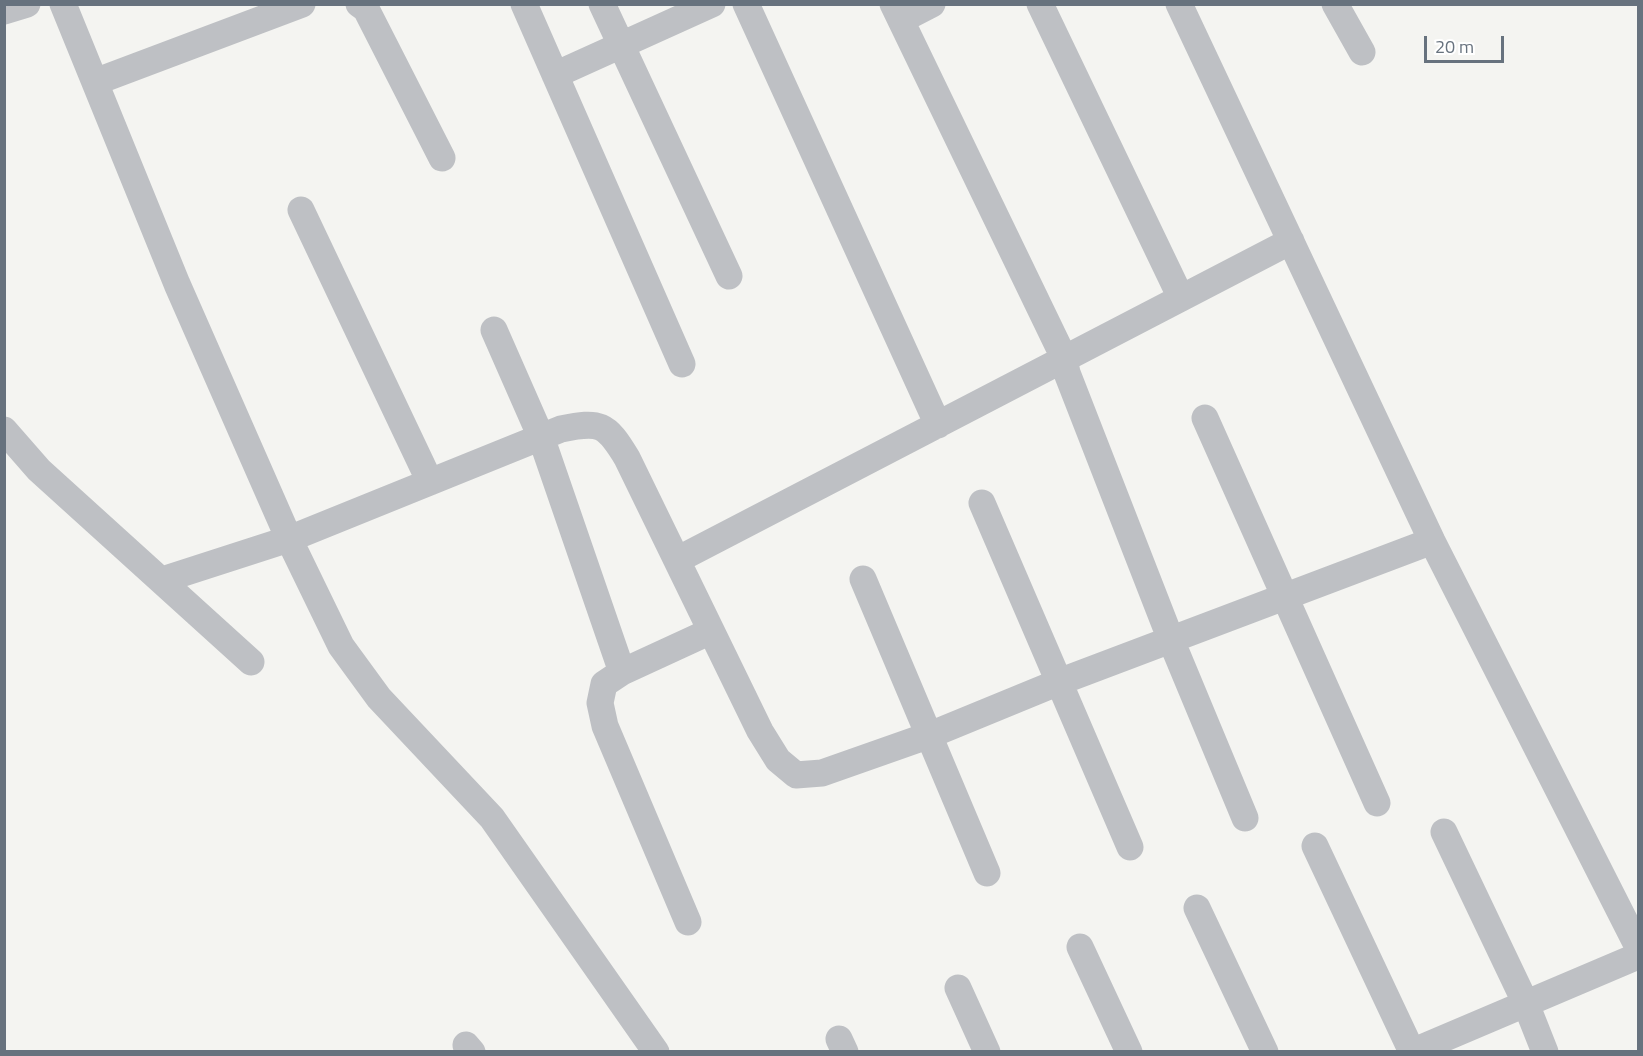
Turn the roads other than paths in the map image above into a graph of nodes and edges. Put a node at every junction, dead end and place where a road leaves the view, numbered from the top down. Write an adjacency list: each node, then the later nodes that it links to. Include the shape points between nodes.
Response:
1 (27, 4): 13 (street)
2 (63, 4): 18 (street)
3 (302, 4): 18 (street)
4 (359, 4): 19 (street, via 366,9)
5 (524, 4): 17 (street)
6 (602, 4): 15 (street)
7 (712, 4): 15 (street)
8 (746, 4): 28 (street)
9 (932, 4): 14 (street)
10 (1040, 4): 23 (street)
11 (1179, 4): 21 (street)
12 (1335, 4): 16 (street)
13 (4, 12)
14 (897, 12): 25 (street)
15 (622, 46): 17 (street); 22 (street)
16 (1362, 52)
17 (555, 75): 26 (street)
18 (95, 82): 33 (street, via 177,285)
19 (442, 158)
20 (301, 210): 31 (street)
21 (1291, 241): 23 (street); 34 (street)
22 (729, 276)
23 (1181, 298): 25 (street)
24 (494, 330): 30 (street)
25 (1064, 358): 28 (street); 40 (street)
26 (682, 364)
27 (1205, 418): 38 (street)
28 (938, 425): 35 (street)
29 (4, 430): 37 (street, via 39,470)
30 (540, 437): 31 (street); 35 (street, via 591,423 612,434); 42 (street)
31 (430, 482): 33 (street)
32 (982, 503): 43 (street)
33 (289, 539): 37 (street); 59 (street, via 341,646 373,689 492,818)
34 (1432, 541): 38 (street); 51 (street)
35 (677, 560): 39 (street)
36 (863, 579): 44 (street)
37 (162, 580): 41 (street)
38 (1285, 597): 40 (street); 45 (street)
39 (711, 631): 42 (street); 44 (street, via 777,760 796,775 822,773)
40 (1171, 640): 43 (street); 46 (street)
41 (251, 662)
42 (622, 672): 53 (street, via 604,684 600,703 605,726)
43 (1059, 682): 44 (street); 49 (street)
44 (930, 735): 50 (street)
45 (1377, 803)
46 (1245, 818)
47 (1444, 832): 58 (street)
48 (1315, 846): 63 (street)
49 (1130, 848)
50 (987, 873)
51 (1627, 900): 55 (street)
52 (1197, 908): 62 (street)
53 (688, 922)
54 (1080, 947): 61 (street)
55 (1638, 947)
56 (1638, 956): 58 (street)
57 (958, 987): 60 (street)
58 (1526, 1004): 63 (street); 64 (street)
59 (656, 1052)
60 (987, 1052)
61 (1130, 1052)
62 (1265, 1052)
63 (1412, 1052)
64 (1545, 1052)

